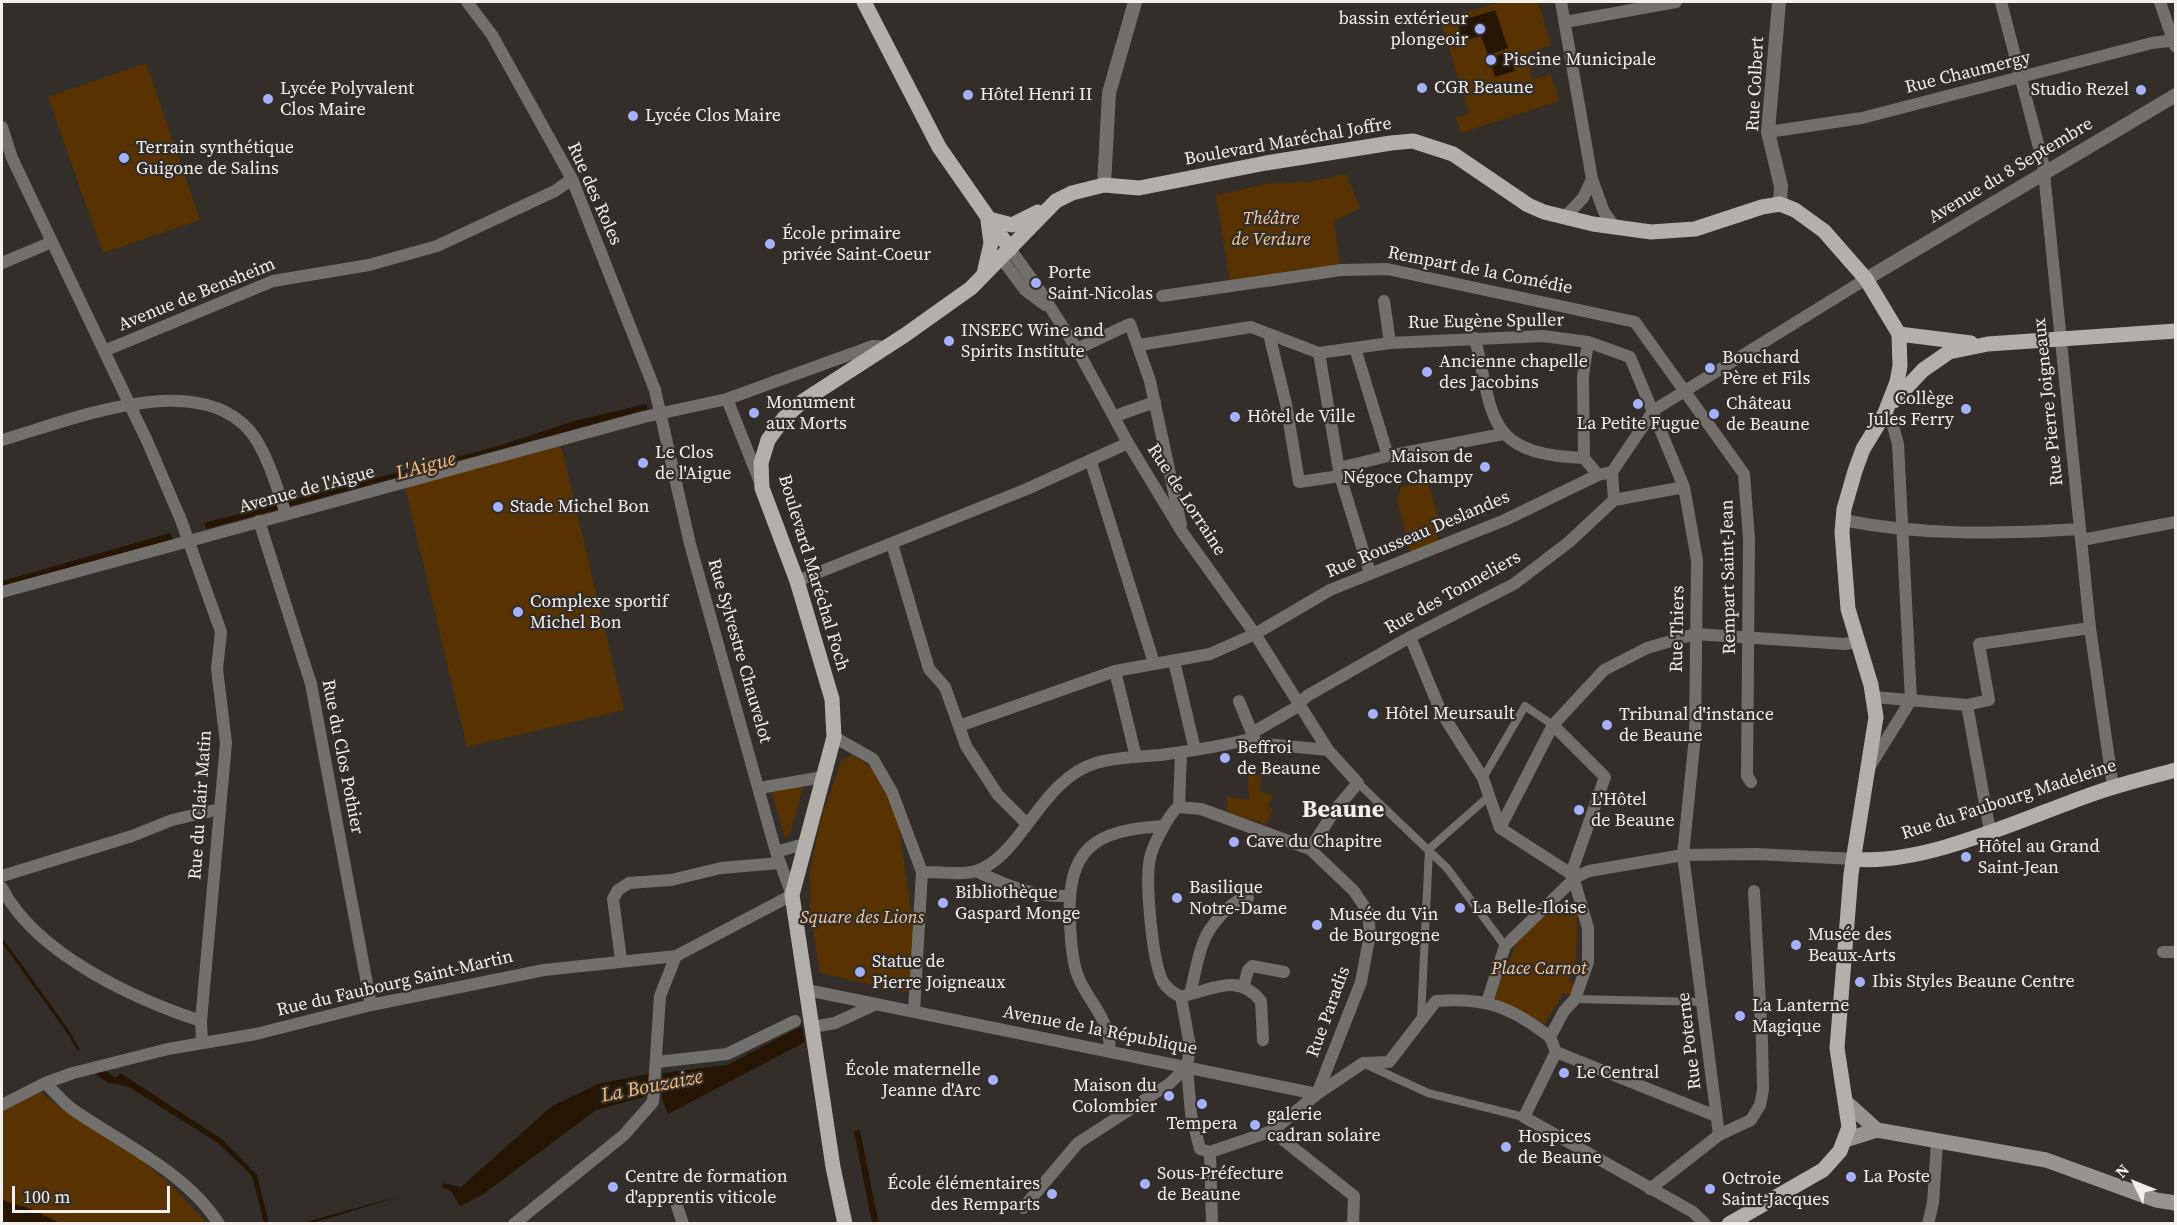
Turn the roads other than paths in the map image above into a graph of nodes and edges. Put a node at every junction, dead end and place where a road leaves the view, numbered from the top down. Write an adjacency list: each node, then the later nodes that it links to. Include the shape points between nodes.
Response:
1 (467, 2): 17 (street, Rue des Roles, via 492,35)
2 (864, 2): 22 (main road, via 939,147)
3 (1135, 2): 18 (street, via 1110,93)
4 (1561, 2): 9 (street)
5 (1676, 2): 9 (street)
6 (1779, 2): 14 (street, Rue Colbert)
7 (2001, 2): 11 (street, Rue Pierre Joigneaux)
8 (2160, 2): 10 (street)
9 (1565, 22): 16 (street)
10 (2175, 43): 11 (street, Rue Chaumergy, via 2152,44)
11 (2021, 79): 14 (street, Rue Chaumergy, via 1862,118); 15 (street, Rue Pierre Joigneaux)
12 (2175, 95): 15 (street, Avenue du 8 Septembre)
13 (2, 127): 24 (street, Rue du Clair Matin, via 12,158)
14 (1768, 132): 20 (street, Rue Colbert, via 1781,186)
15 (2043, 173): 29 (street, Avenue du 8 Septembre); 36 (street, Rue Pierre Joigneaux)
16 (1592, 178): 21 (street, via 1583,198); 23 (street, via 1604,212)
17 (572, 179): 45 (street, Avenue de Bensheim, via 437,246 391,260 273,281); 53 (street, Rue des Roles)
18 (1104, 185): 19 (main road, Boulevard Maréchal Joffre); 21 (main road, Boulevard Maréchal Joffre, via 1139,188 1266,163 1413,141 1453,154 1528,205)
19 (1056, 201): 22 (main road, via 1012,225); 26 (main road, Boulevard Maréchal Joffre)
20 (1780, 204): 23 (main road, Boulevard Maréchal Joffre, via 1695,229 1651,232); 29 (main road, via 1824,231)
21 (1564, 218): 23 (main road, Boulevard Maréchal Joffre)
22 (988, 219): 25 (main road); 26 (main road)
23 (1616, 228)
24 (52, 242): 27 (street); 45 (street, Rue du Clair Matin)
25 (992, 243): 26 (main road); 28 (main road)
26 (1006, 254): 28 (main road, Boulevard Maréchal Foch); 32 (street, Rue de Lorraine, via 1035,283); 32 (street, Rue de Lorraine, via 1025,290)
27 (2, 263)
28 (982, 279): 42 (main road, Boulevard Maréchal Foch)
29 (1866, 279): 35 (main road); 47 (street)
30 (1162, 296): 47 (street, Rempart de la Comédie, via 1341,270 1387,268 1635,321)
31 (1384, 301): 39 (street)
32 (1052, 310): 44 (street, Rue de Lorraine)
33 (2175, 331): 36 (main road)
34 (1269, 334): 41 (street, via 1251,327); 46 (street); 63 (street, via 1299,483)
35 (1899, 334): 40 (main road); 52 (main road, via 1900,366)
36 (2061, 338): 40 (main road); 76 (street, Rue Pierre Joigneaux)
37 (1475, 339): 38 (street, Rue Eugène Spuller, via 1543,336); 39 (street, Rue Eugène Spuller); 55 (street, via 1495,423)
38 (1588, 342): 51 (street, Rue Eugène Spuller, via 1630,357); 61 (street, via 1583,376)
39 (1390, 343): 43 (street, Rue Eugène Spuller)
40 (1988, 344): 52 (main road, via 1937,358)
41 (1138, 345): 44 (street, via 1130,324); 49 (street)
42 (887, 347): 48 (street, Avenue de l'Aigue, via 873,346); 59 (main road, Boulevard Maréchal Foch, via 792,409)
43 (1355, 348): 46 (street, Rue Eugène Spuller); 60 (street)
44 (1077, 349): 54 (street, Rue de Lorraine)
45 (104, 351): 50 (street, Rue du Clair Matin)
46 (1319, 353): 63 (street)
47 (1683, 391): 51 (street); 85 (street, Rempart Saint-Jean, via 1744,474 1749,539)
48 (727, 399): 53 (street, Avenue de l'Aigue); 58 (street)
49 (1155, 402): 54 (street); 74 (street)
50 (129, 404): 56 (street); 69 (street, via 188,399 206,403 237,419 260,448); 75 (street, Rue du Clair Matin)
51 (1654, 410): 64 (street); 66 (street, Rue Thiers)
52 (1885, 412): 70 (main road, via 1863,449); 73 (street, via 1898,444)
53 (661, 414): 69 (street, Avenue de l'Aigue); 110 (street, Rue Sylvestre Chauvelot, via 690,544)
54 (1115, 416): 57 (street, Rue de Lorraine)
55 (1503, 435): 60 (street); 61 (street, via 1533,451)
56 (2, 440)
57 (1128, 443): 62 (street); 74 (street, Rue de Lorraine)
58 (746, 446): 59 (street); 67 (street)
59 (765, 448): 67 (main road, Boulevard Maréchal Foch)
60 (1388, 456): 63 (street)
61 (1584, 458): 65 (street)
62 (1091, 462): 77 (street); 88 (street)
63 (1339, 472): 78 (street)
64 (1612, 472): 65 (street, Rue Rousseau Deslandes); 68 (street)
65 (1598, 475): 78 (street, Rue Rousseau Deslandes, via 1505,520)
66 (1684, 487): 68 (street); 83 (street, Rue Thiers, via 1697,560)
67 (762, 488): 79 (main road, Boulevard Maréchal Foch)
68 (1614, 500): 84 (street, Rue des Tonneliers, via 1569,542 1514,584)
69 (284, 508): 71 (street, Avenue de l'Aigue)
70 (1843, 520): 73 (street); 86 (main road, via 1843,571)
71 (259, 521): 75 (street, Avenue de l'Aigue); 144 (street, Rue du Clos Pothier, via 311,684)
72 (2175, 522): 76 (street)
73 (1902, 530): 76 (street); 91 (street)
74 (1182, 532): 82 (street, Rue de Lorraine)
75 (185, 534): 80 (street, Avenue de l'Aigue); 113 (street, Rue du Clair Matin, via 221,632 217,669 226,731)
76 (2081, 535): 81 (street, Rue Pierre Joigneaux)
77 (892, 544): 79 (street); 96 (street, via 929,669 945,687)
78 (1370, 573): 82 (street, Rue Rousseau Deslandes, via 1330,590)
79 (797, 580): 98 (main road, Boulevard Maréchal Foch, via 831,699)
80 (2, 592)
81 (2090, 628): 94 (street, via 1979,644 1989,700); 109 (street, Rue Pierre Joigneaux)
82 (1255, 634): 87 (street, Rue Rousseau Deslandes, via 1210,654); 93 (street, Rue de Lorraine)
83 (1695, 634): 85 (street); 95 (street, via 1647,648 1604,670); 121 (street, Rue Thiers, via 1695,736)
84 (1410, 637): 93 (street, Rue des Tonneliers, via 1307,696); 106 (street, via 1441,712)
85 (1749, 638): 86 (street); 107 (street, Rempart Saint-Jean, via 1747,776)
86 (1856, 642): 90 (main road)
87 (1174, 660): 88 (street, Rue Rousseau Deslandes); 99 (street)
88 (1154, 663): 89 (street, Rue Rousseau Deslandes)
89 (1115, 671): 96 (street, Rue Rousseau Deslandes); 102 (street)
90 (1874, 697): 91 (street); 103 (main road, via 1876,731)
91 (1911, 700): 94 (street); 103 (street)
92 (1239, 701): 97 (street)
93 (1300, 704): 97 (street, Rue des Tonneliers); 100 (street, Rue de Lorraine)
94 (1966, 705): 117 (street)
95 (1553, 725): 106 (street, via 1525,706); 116 (street); 127 (street, via 1605,777)
96 (959, 726): 114 (street, via 966,746 998,795)
97 (1253, 736): 99 (street); 100 (street, via 1256,743)
98 (834, 737): 105 (main road, Boulevard Maréchal Foch); 125 (street, via 873,759 892,792)
99 (1195, 750): 101 (street)
100 (1328, 750): 108 (street, Rue de Lorraine)
101 (1181, 752): 102 (street); 112 (street)
102 (1136, 757): 114 (street, via 1096,763 1068,777 1043,801)
103 (1870, 766): 123 (main road)
104 (2175, 770): 109 (main road, Rue du Faubourg Madeleine)
105 (824, 777): 110 (street); 118 (main road, Boulevard Maréchal Foch)
106 (1483, 778): 111 (street)
107 (1751, 782)
108 (1358, 783): 119 (street, via 1335,810); 120 (street)
109 (2113, 787): 117 (main road, Rue du Faubourg Madeleine)
110 (759, 788): 122 (street, Rue Sylvestre Chauvelot)
111 (1488, 797): 116 (street); 120 (street)
112 (1179, 807): 115 (street); 119 (street, Rue Paradis, via 1202,809)
113 (220, 808): 126 (street); 147 (street, Rue du Clair Matin)
114 (1027, 824): 124 (street, via 995,859)
115 (1164, 826): 131 (street, via 1128,828 1090,845 1080,858); 139 (street, via 1150,858 1150,928 1163,982 1171,992)
116 (1500, 828): 127 (street)
117 (1990, 831): 123 (main road, Rue du Faubourg Madeleine, via 1908,855)
118 (804, 844): 122 (street); 130 (main road, Boulevard Maréchal Foch)
119 (1311, 849): 159 (street, Rue Paradis, via 1354,891 1368,912 1370,934 1361,981)
120 (1428, 849): 133 (street, via 1447,868); 146 (street)
121 (1683, 855): 123 (street); 127 (street, via 1609,866); 142 (street, Rue Poterne)
122 (778, 857): 130 (street, Rue Sylvestre Chauvelot); 135 (street, via 671,880 629,883 618,890 614,899)
123 (1854, 859): 160 (main road, via 1837,1048)
124 (976, 871): 125 (street); 131 (street, via 1012,889)
125 (922, 872): 145 (street)
126 (2, 876)
127 (1574, 877): 133 (street); 140 (street, via 1588,928 1588,962)
128 (2, 888): 147 (street, via 50,943 82,968)
129 (1754, 891): 166 (street, via 1763,1090 1751,1120)
130 (792, 894): 134 (street, Rue du Faubourg Saint-Martin); 138 (main road, Boulevard Maréchal Foch)
131 (1068, 896): 153 (street, via 1071,947 1079,980 1105,1025)
132 (1248, 898): 139 (street, via 1234,902 1207,934)
133 (1505, 946): 141 (street)
134 (676, 956): 135 (street, Rue du Faubourg Saint-Martin); 155 (street, via 660,996)
135 (621, 960): 144 (street, Rue du Faubourg Saint-Martin, via 544,970)
136 (1284, 972): 137 (street, via 1252,966)
137 (1244, 985): 139 (street); 151 (street, via 1261,1001)
138 (807, 990): 143 (street, Avenue de la République); 149 (main road, Boulevard Maréchal Foch)
139 (1185, 995): 157 (street, via 1190,1046)
140 (1575, 999): 142 (street); 150 (street)
141 (1487, 1002): 146 (street, via 1436,1002); 150 (street, via 1530,1022)
142 (1704, 1002): 162 (street, Rue Poterne)
143 (876, 1004): 145 (street, Avenue de la République); 149 (street, via 835,1023)
144 (371, 1005): 152 (street, Rue du Faubourg Saint-Martin, via 256,1034)
145 (914, 1012): 153 (street, Avenue de la République)
146 (1421, 1018): 156 (street, via 1389,1062)
147 (201, 1021): 152 (street, Rue du Clair Matin)
148 (795, 1021): 155 (street, via 727,1054)
149 (813, 1027): 177 (main road, Boulevard Maréchal Foch)
150 (1550, 1037): 154 (street)
151 (1263, 1040)
152 (202, 1043): 158 (street, Rue du Faubourg Saint-Martin)
153 (1109, 1052): 157 (street, Avenue de la République)
154 (1556, 1052): 162 (street); 163 (street)
155 (657, 1062): 175 (street, via 653,1102 624,1135)
156 (1363, 1063): 159 (street); 163 (street, via 1428,1093)
157 (1187, 1067): 159 (street, Avenue de la République); 169 (street, via 1198,1145); 173 (street, via 1169,1084 1078,1143)
158 (45, 1083): 161 (street, Rue du Faubourg Saint-Martin); 174 (street, via 73,1110 172,1175)
159 (1317, 1094): 165 (street)
160 (1847, 1103): 164 (main road); 167 (main road, via 1849,1127)
161 (2, 1105)
162 (1716, 1116): 166 (street, Rue Poterne)
163 (1524, 1117): 170 (street)
164 (1877, 1130): 167 (main road); 168 (main road)
165 (1272, 1131): 169 (street); 179 (street, via 1354,1196)
166 (1719, 1135): 170 (street)
167 (1845, 1140): 181 (main road, via 1823,1170)
168 (1937, 1142): 171 (main road, via 2046,1160); 182 (street)
169 (1210, 1152): 178 (street)
170 (1650, 1189): 180 (street, via 1693,1212)
171 (2175, 1203)
172 (678, 1206): 176 (street)
173 (1023, 1208)
174 (219, 1224)
175 (514, 1224)
176 (683, 1224)
177 (845, 1224)
178 (1212, 1224)
179 (1353, 1224)
180 (1705, 1224)
181 (1729, 1224)
182 (1928, 1224)

